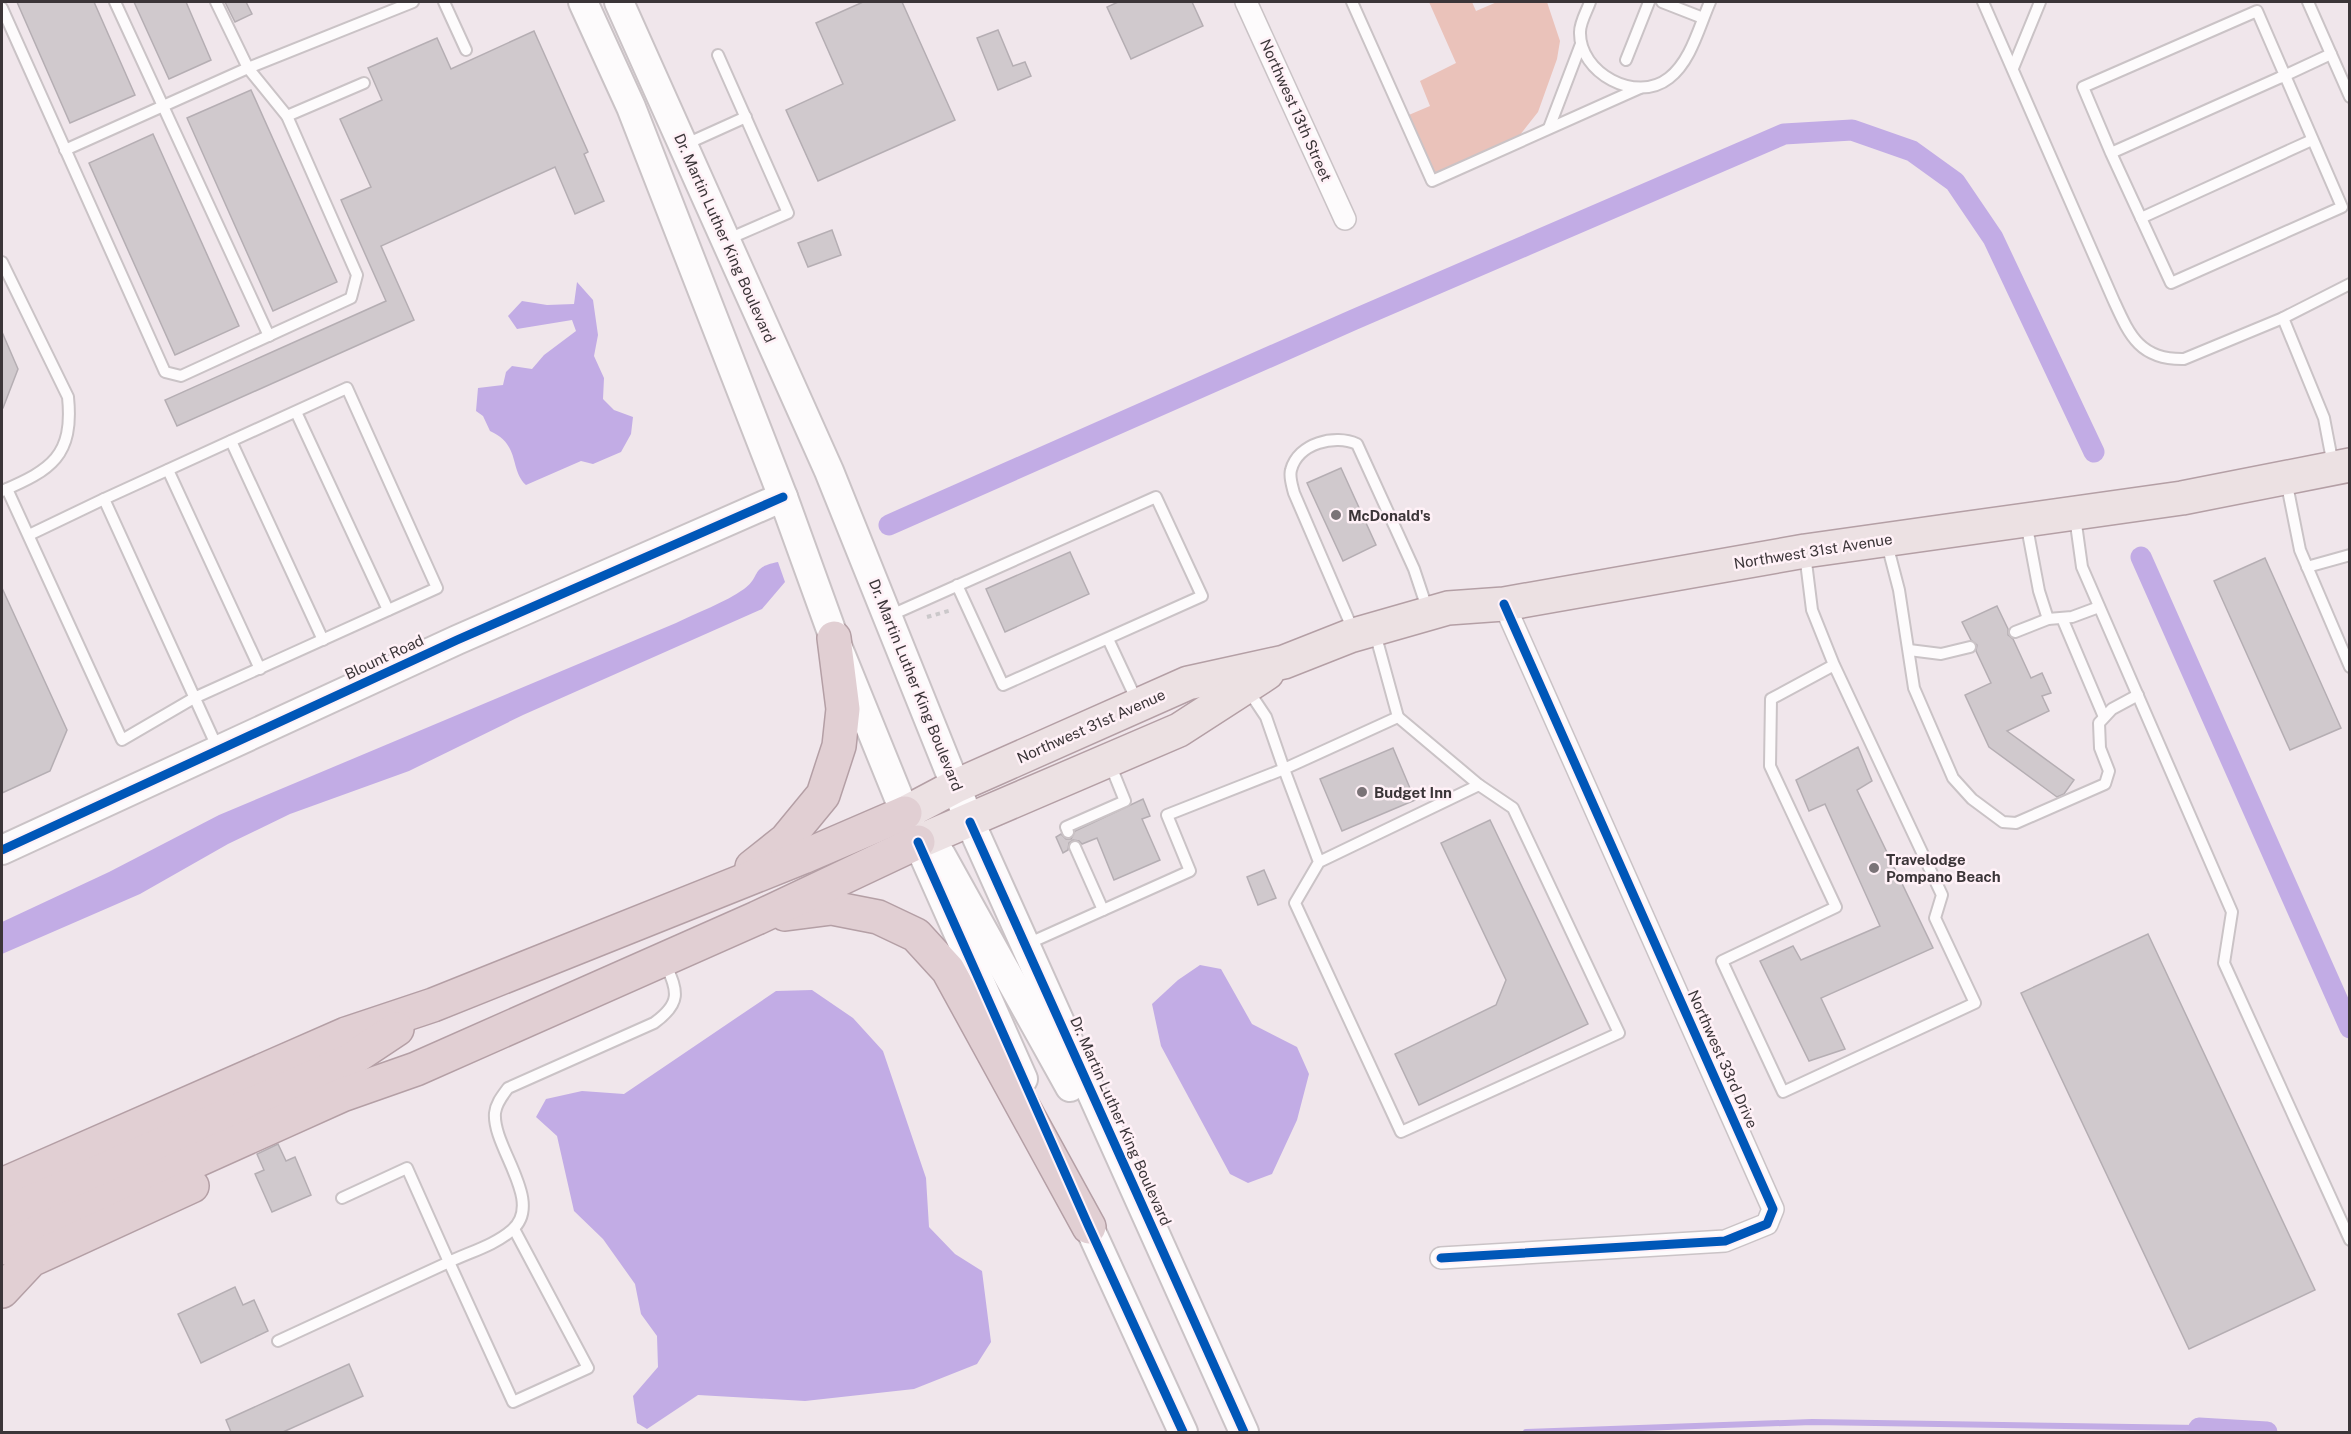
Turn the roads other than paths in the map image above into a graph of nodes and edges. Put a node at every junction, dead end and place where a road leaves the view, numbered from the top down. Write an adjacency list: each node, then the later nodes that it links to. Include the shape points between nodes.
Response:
1 (116, 2): 31 (lane)
2 (216, 2): 25 (lane)
3 (413, 2): 25 (lane)
4 (444, 2): 21 (lane)
5 (583, 2): 53 (main road, via 631,107)
6 (604, 2): 19 (main road, via 614,24)
7 (619, 2): 19 (main road, Dr. Martin Luther King Boulevard)
8 (1246, 2): 41 (street, Northwest 13th Street)
9 (1352, 2): 34 (lane, via 1432,181)
10 (1590, 2): 20 (lane, via 1580,30)
11 (1649, 2): 24 (lane)
12 (1662, 2): 18 (lane)
13 (1710, 2): 18 (lane)
14 (1983, 2): 26 (lane)
15 (2040, 2): 26 (lane)
16 (2308, 2): 22 (lane)
17 (2, 8): 37 (lane)
18 (1703, 18): 29 (lane, via 1683,64 1663,82)
19 (634, 35): 36 (main road, Dr. Martin Luther King Boulevard)
20 (1581, 44): 29 (lane, via 1588,58 1605,75 1624,87); 34 (lane)
21 (466, 50)
22 (2331, 54): 27 (lane); 30 (lane)
23 (718, 55): 33 (lane)
24 (1626, 60)
25 (248, 68): 31 (lane); 32 (lane)
26 (2013, 68): 45 (lane, via 2113,299 2133,338 2144,349 2168,359 2184,359)
27 (2284, 76): 35 (lane); 38 (lane); 38 (lane, via 2257,11 2083,87)
28 (364, 83): 32 (lane)
29 (1640, 88): 34 (lane)
30 (2349, 97)
31 (163, 106): 37 (lane); 46 (lane)
32 (287, 116): 46 (lane, via 357,275 351,298)
33 (746, 117): 36 (lane); 42 (lane, via 788,213)
34 (1549, 128)
35 (2313, 140): 39 (lane); 40 (lane)
36 (684, 145): 42 (main road, Dr. Martin Luther King Boulevard)
37 (65, 150): 46 (lane, via 165,372 181,376)
38 (2112, 153): 40 (lane)
39 (2346, 205): 40 (lane, via 2171,283)
40 (2141, 218)
41 (1345, 219)
42 (726, 240): 67 (main road, Dr. Martin Luther King Boulevard)
43 (2, 261): 52 (lane, via 68,397 70,420 61,452 50,465 37,476)
44 (2349, 284): 45 (lane)
45 (2283, 318): 49 (lane)
46 (269, 336)
47 (296, 412): 48 (lane); 65 (lane); 65 (lane, via 347,388 437,588)
48 (231, 441): 50 (lane); 74 (lane)
49 (2342, 467): 51 (main road, Northwest 31st Avenue)
50 (168, 470): 54 (lane); 80 (lane)
51 (2286, 478): 55 (main road, Northwest 31st Avenue); 61 (lane)
52 (4, 490): 57 (lane)
53 (783, 498): 72 (main road); 87 (main road, Blount Road, via 457,640)
54 (104, 499): 57 (lane); 83 (lane)
55 (2075, 513): 56 (main road, Northwest 31st Avenue); 64 (lane, via 2082,567)
56 (2025, 520): 58 (main road, Northwest 31st Avenue); 69 (lane)
57 (28, 535): 83 (lane, via 122,740)
58 (1886, 540): 59 (main road, Northwest 31st Avenue); 76 (lane)
59 (1805, 551): 63 (main road, Northwest 31st Avenue); 78 (lane, via 1812,610)
60 (2349, 555): 61 (lane)
61 (2307, 567): 79 (lane)
62 (957, 585): 67 (lane); 73 (lane, via 1003,685); 73 (lane, via 1156,497 1202,596)
63 (1504, 604): 66 (main road, Northwest 31st Avenue, via 1448,608); 114 (street, Northwest 33rd Drive, via 1773,1209 1767,1224 1725,1241)
64 (2099, 607): 68 (lane); 82 (lane)
65 (388, 610): 74 (lane)
66 (1429, 614): 70 (main road, Northwest 31st Avenue); 70 (lane, via 1414,569 1358,444 1338,439 1325,441 1298,457 1290,472 1291,481)
67 (889, 616): 91 (main road, Dr. Martin Luther King Boulevard)
68 (2062, 618): 69 (lane); 86 (lane)
69 (2048, 619): 71 (lane)
70 (1364, 632): 77 (main road, Northwest 31st Avenue); 85 (lane)
71 (2015, 632)
72 (834, 638): 92 (main road); 99 (highway, via 843,709 839,746 823,795 786,840)
73 (1108, 639): 84 (lane)
74 (323, 640): 80 (lane)
75 (1970, 647): 76 (lane, via 1941,654)
76 (1909, 650): 86 (lane, via 1914,688 1953,778 1972,799 2003,822 2016,823 2105,784 2109,771 2100,748 2099,723)
77 (1284, 662): 81 (main road, Northwest 31st Avenue); 84 (main road, Northwest 31st Avenue, via 1188,683)
78 (1834, 665): 78 (lane, via 1942,895 1935,918 1975,1003 1784,1092 1722,962 1836,907 1770,766 1771,699)
79 (2349, 667)
80 (260, 669): 83 (lane)
81 (1246, 687): 88 (main road, Northwest 31st Avenue, via 1179,730); 89 (lane, via 1266,717)
82 (2138, 695): 86 (lane); 112 (lane, via 2232,912 2224,963)
83 (194, 698): 87 (lane)
84 (1139, 705): 91 (main road, Northwest 31st Avenue)
85 (1398, 717): 89 (lane); 90 (lane)
86 (2104, 717)
87 (219, 750): 97 (main road, Blount Road)
88 (1109, 760): 93 (main road, Northwest 31st Avenue); 94 (lane, via 1125,801 1066,827)
89 (1284, 769): 98 (lane); 100 (lane, via 1167,815 1190,871)
90 (1479, 785): 98 (lane); 98 (lane, via 1513,808 1619,1033 1401,1132 1294,903)
91 (956, 786): 92 (main road, Northwest 31st Avenue); 93 (main road, Dr. Martin Luther King Boulevard)
92 (905, 813): 95 (main road); 99 (highway)
93 (970, 822): 95 (main road, Northwest 31st Avenue); 102 (main road, Dr. Martin Luther King Boulevard)
94 (1068, 832)
95 (918, 842): 101 (highway); 106 (main road, via 943,856 1085,1114); 110 (main road)
96 (1075, 848): 100 (lane)
97 (2, 850)
98 (1319, 862)
99 (723, 890): 104 (highway)
100 (1102, 910): 102 (lane)
101 (757, 918): 103 (highway); 110 (highway, via 832,908 878,917 916,935 948,970)
102 (1025, 945): 106 (main road, Dr. Martin Luther King Boulevard)
103 (663, 959): 105 (highway); 111 (lane, via 677,991 667,1014 508,1088 500,1099 495,1124 523,1196 522,1214)
104 (433, 1005): 107 (highway, via 346,1034); 109 (highway, via 349,1061)
105 (416, 1069): 113 (highway, via 342,1095); 116 (highway, via 351,1113 31,1260)
106 (1115, 1146): 119 (main road, Dr. Martin Luther King Boulevard)
107 (2, 1185)
108 (342, 1198): 115 (lane, via 407,1168)
109 (2, 1215)
110 (1089, 1227): 118 (main road)
111 (514, 1229): 115 (lane); 115 (lane, via 588,1368 513,1402)
112 (2349, 1240)
113 (2, 1248)
114 (1441, 1258)
115 (449, 1262): 117 (lane)
116 (2, 1291)
117 (278, 1341)
118 (1183, 1432)
119 (1244, 1432)

